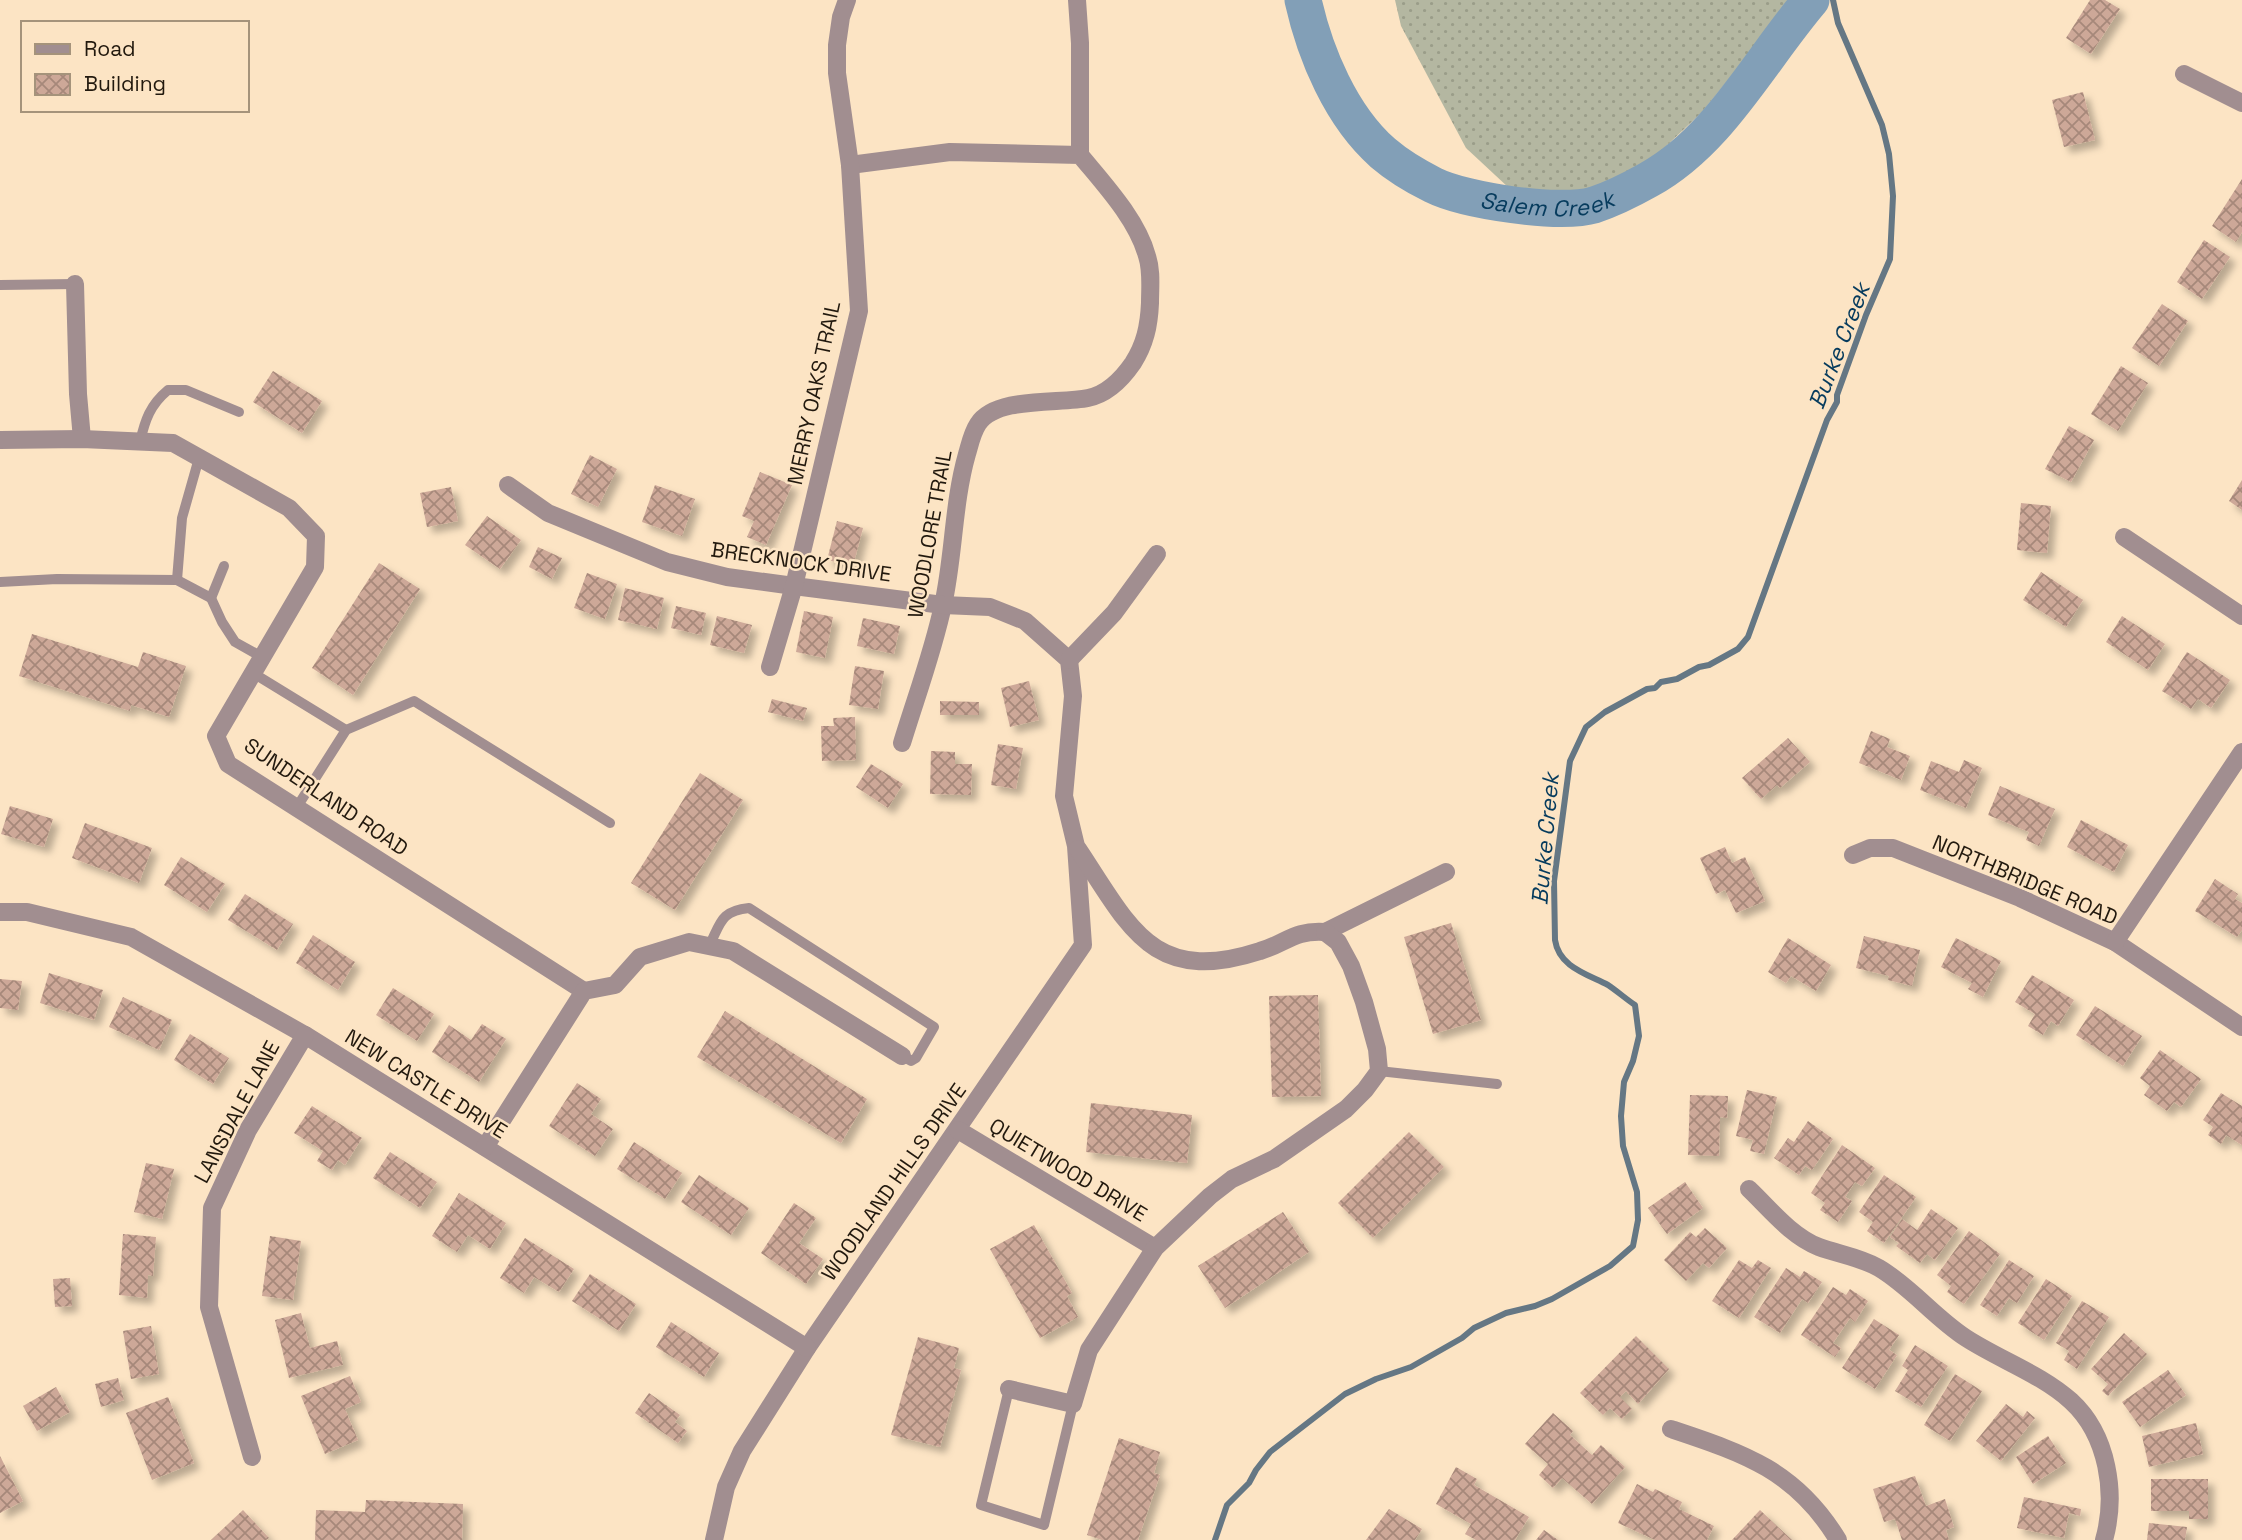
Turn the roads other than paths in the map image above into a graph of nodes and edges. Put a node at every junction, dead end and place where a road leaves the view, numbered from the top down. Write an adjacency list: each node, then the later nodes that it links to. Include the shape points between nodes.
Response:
1 (847, 0): 6 (street, MERRY OAKS TRAIL, via 837,46 837,73)
2 (1077, 0): 5 (street)
3 (2184, 74): 4 (street)
4 (2242, 103)
5 (1080, 155): 6 (street, via 950,152); 22 (street, WOODLORE TRAIL, via 1115,198 1144,247 1150,274 1148,330 1142,348 1107,392 1080,399 1032,401 994,412 979,422 962,472)
6 (850, 165): 20 (street, MERRY OAKS TRAIL, via 859,311)
7 (75, 284): 8 (lane); 10 (street)
8 (0, 285)
9 (239, 412): 12 (lane, via 186,390 168,390 146,416)
10 (82, 439): 11 (street, SUNDERLAND ROAD); 12 (street, SUNDERLAND ROAD)
11 (0, 440)
12 (140, 442): 13 (street, SUNDERLAND ROAD, via 173,443)
13 (199, 458): 18 (lane, via 182,518); 25 (street, SUNDERLAND ROAD, via 289,508 316,536 315,567)
14 (508, 485): 20 (street, BRECKNOCK DRIVE, via 548,513 667,562 727,577)
15 (2124, 537): 23 (street)
16 (1157, 554): 24 (street, via 1114,613)
17 (224, 566): 21 (lane)
18 (177, 580): 19 (lane); 21 (lane)
19 (0, 582)
20 (794, 586): 22 (street, BRECKNOCK DRIVE); 26 (street, MERRY OAKS TRAIL)
21 (211, 598): 25 (lane, via 235,642)
22 (943, 605): 24 (street, BRECKNOCK DRIVE, via 990,607 1025,621); 28 (street, WOODLORE TRAIL)
23 (2242, 616)
24 (1069, 660): 32 (street, via 1073,696 1064,796)
25 (258, 665): 27 (lane); 30 (street, SUNDERLAND ROAD, via 216,736 228,764)
26 (770, 667)
27 (346, 730): 30 (lane); 31 (lane, via 414,701)
28 (902, 743)
29 (2242, 752): 37 (street)
30 (297, 807): 39 (street, SUNDERLAND ROAD)
31 (610, 823)
32 (1076, 846): 36 (street, via 1123,916 1147,944 1163,954 1218,962 1264,950 1306,930); 45 (street, WOODLAND HILLS DRIVE, via 1083,945)
33 (1853, 855): 37 (street, NORTHBRIDGE ROAD, via 1870,848 1893,848)
34 (1446, 872): 36 (street)
35 (0, 912): 41 (street, NEW CASTLE DRIVE, via 27,912 131,937)
36 (1325, 932): 43 (street, via 1338,942 1351,966 1377,1049)
37 (2115, 942): 40 (street, NORTHBRIDGE ROAD)
38 (709, 946): 39 (street, via 690,942 640,957 615,985); 42 (street, via 733,951); 42 (lane, via 725,915 748,908 934,1027 916,1058 911,1061)
39 (584, 991): 46 (street)
40 (2242, 1027)
41 (305, 1035): 46 (street, NEW CASTLE DRIVE); 53 (street, LANSDALE LANE, via 248,1130 212,1208 209,1307)
42 (902, 1056)
43 (1379, 1072): 44 (lane); 48 (street, via 1346,1110 1274,1159 1232,1179)
44 (1496, 1084)
45 (958, 1130): 48 (street, QUIETWOOD DRIVE); 49 (street, WOODLAND HILLS DRIVE)
46 (485, 1147): 49 (street, NEW CASTLE DRIVE)
47 (1749, 1189): 56 (street, via 1801,1237 1878,1268 1966,1338 2071,1401 2094,1430 2104,1457 2110,1503)
48 (1156, 1248): 51 (street, via 1089,1350)
49 (807, 1348): 54 (street, WOODLAND HILLS DRIVE, via 742,1451 726,1487)
50 (1009, 1389): 51 (street); 51 (lane, via 981,1505 1044,1525)
51 (1073, 1404)
52 (1671, 1429): 55 (street, via 1755,1460 1779,1474 1808,1498)
53 (253, 1457)
54 (714, 1540)
55 (1838, 1540)
56 (2104, 1540)

